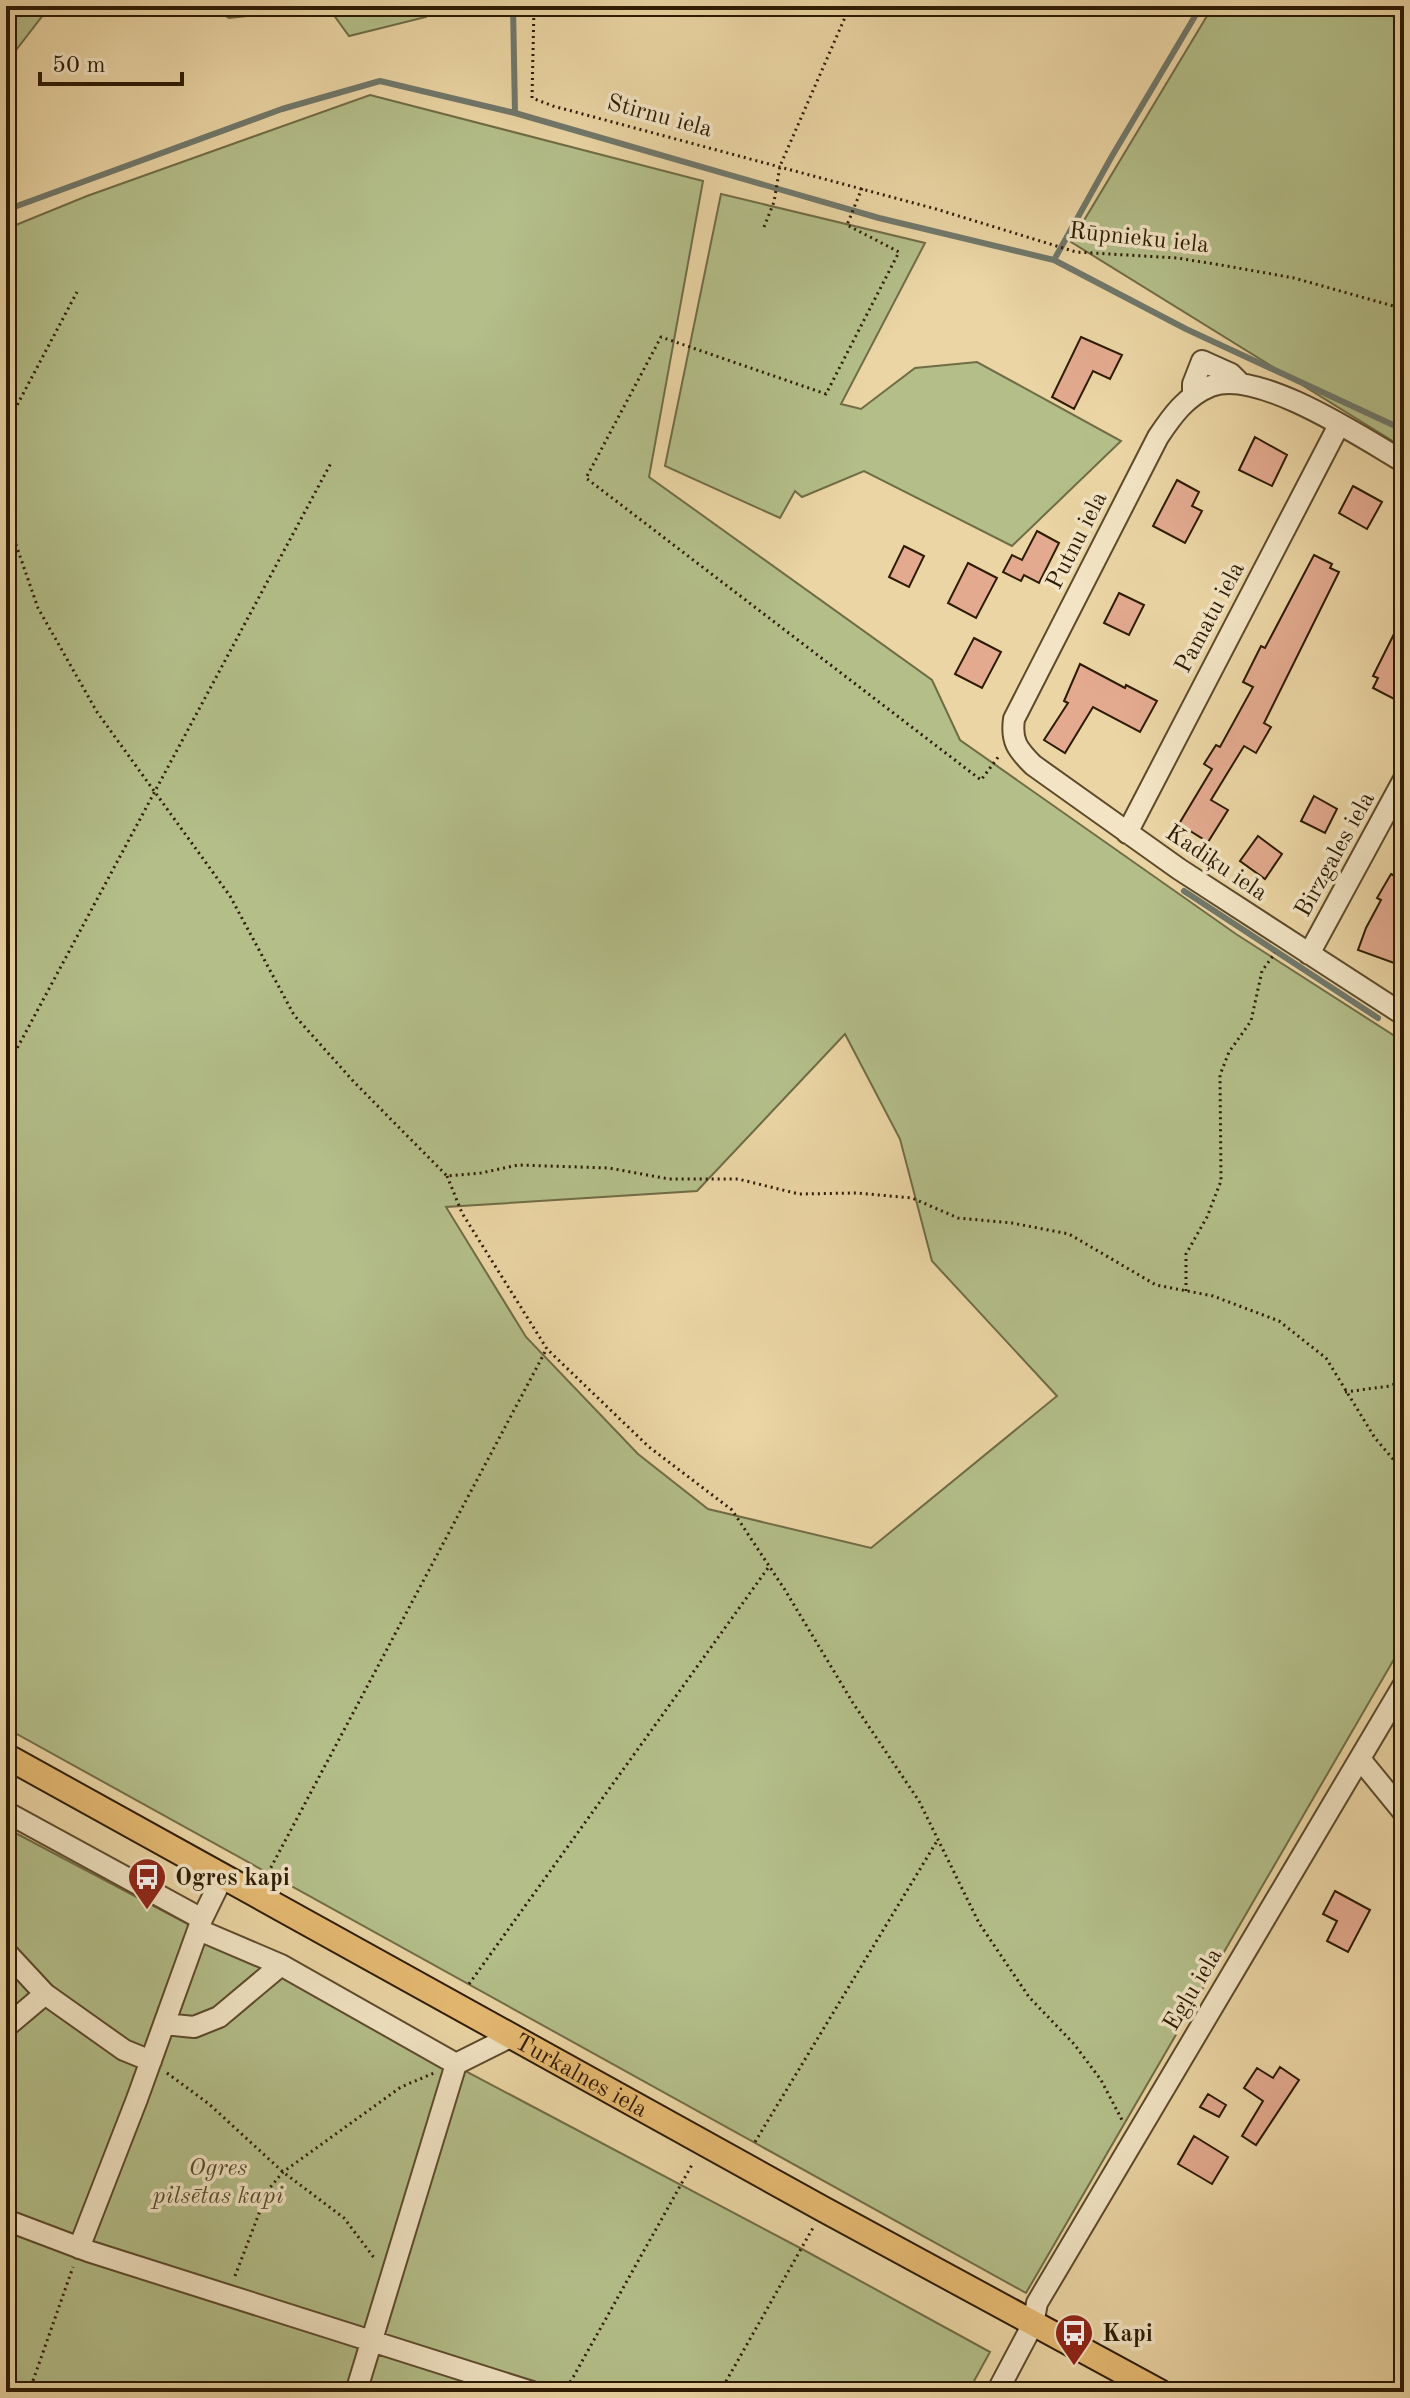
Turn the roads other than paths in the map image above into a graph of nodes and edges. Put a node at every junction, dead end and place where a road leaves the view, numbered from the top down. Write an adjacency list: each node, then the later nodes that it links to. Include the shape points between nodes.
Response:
1 (1241, 384): 2 (street, Putnu iela, via 1214,385); 2 (street, via 1202,361); 3 (street, via 1259,387)
2 (1193, 396): 5 (street, Putnu iela, via 1158,437 1014,719)
3 (1339, 425): 4 (street); 7 (street, Pamatu iela)
4 (1404, 462)
5 (1012, 739): 7 (street, Kadiķu iela, via 1033,765)
6 (1404, 779): 8 (street, Birzgales iela)
7 (1127, 833): 8 (street, Kadiķu iela)
8 (1309, 954): 9 (street, Kadiķu iela)
9 (1404, 1015)
10 (1404, 1684): 12 (street, Egļu iela)
11 (6, 1756): 15 (main road, Turkalnes iela)
12 (1360, 1759): 14 (street); 27 (street, Egļu iela, via 1037,2303)
13 (6, 1812): 16 (street)
14 (1404, 1813)
15 (223, 1876): 16 (street); 22 (main road, Turkalnes iela)
16 (201, 1924): 18 (street); 20 (street)
17 (6, 1952): 19 (street)
18 (281, 1965): 20 (street, via 219,2017 194,2027); 24 (street)
19 (45, 1994): 21 (street); 23 (street, via 124,2050)
20 (164, 2024): 23 (street)
21 (6, 2027)
22 (512, 2036): 24 (street); 27 (main road, Turkalnes iela)
23 (151, 2061): 26 (street)
24 (456, 2064): 28 (street)
25 (6, 2220): 26 (street)
26 (79, 2248): 28 (street)
27 (1033, 2324): 31 (street, Egļu iela); 32 (main road, Turkalnes iela)
28 (374, 2341): 29 (street); 30 (street)
29 (356, 2392)
30 (532, 2392)
31 (997, 2392)
32 (1160, 2392)

